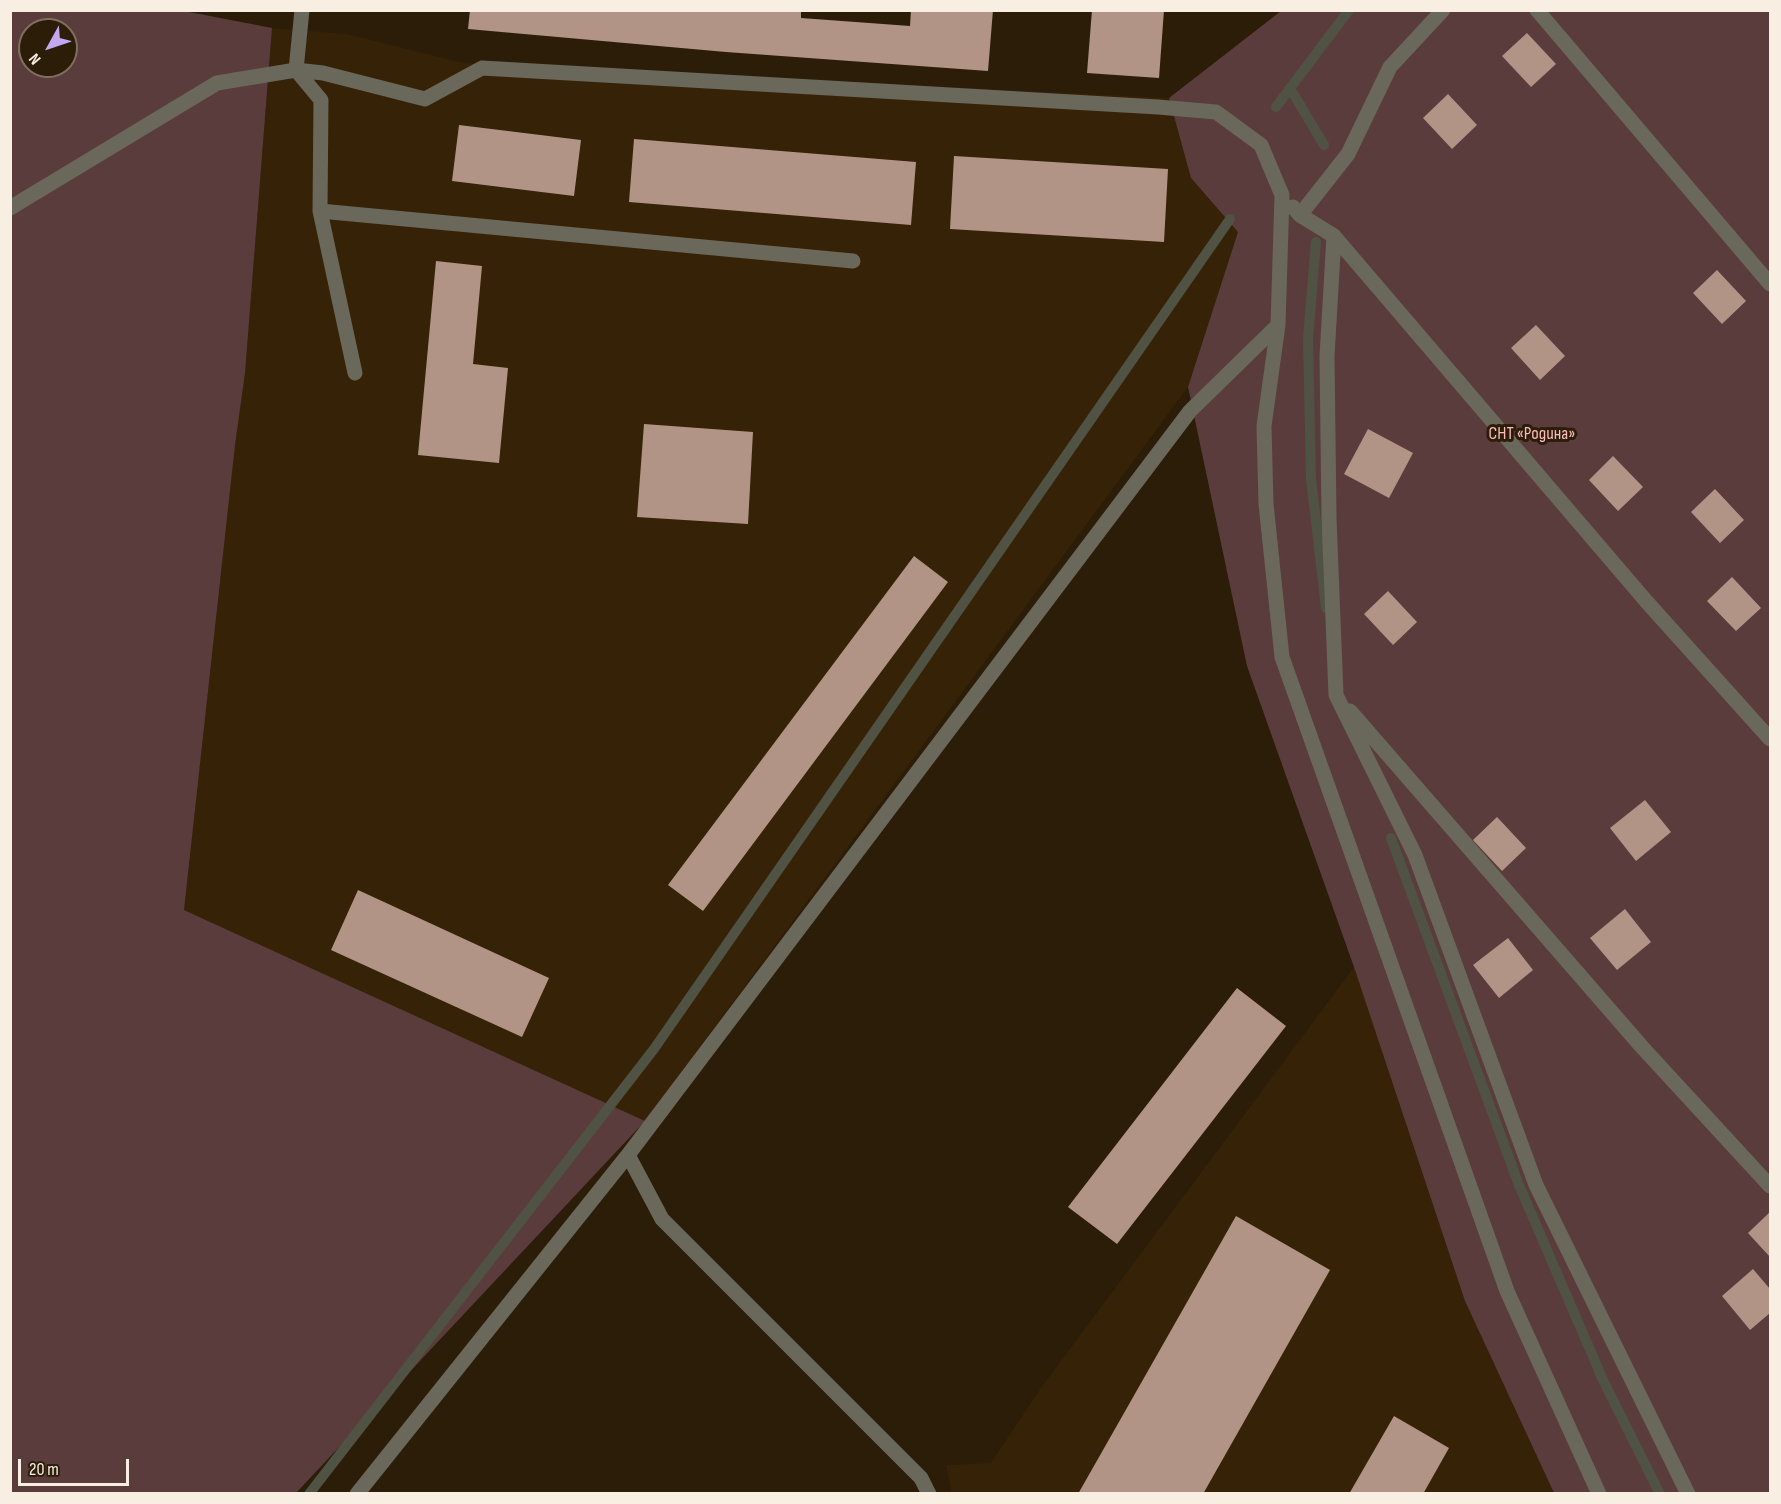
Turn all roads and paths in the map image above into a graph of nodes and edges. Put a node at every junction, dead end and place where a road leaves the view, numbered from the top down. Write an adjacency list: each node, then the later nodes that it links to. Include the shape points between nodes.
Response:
1 (302, 10): 4 (street)
2 (1443, 10): 8 (street, via 1390,67 1348,154)
3 (1537, 10): 11 (street)
4 (296, 70): 5 (street, via 425,99 482,68 1216,112 1262,145); 6 (street, via 217,83); 7 (street, via 321,100)
5 (1282, 195): 8 (street); 12 (street)
6 (10, 208)
7 (320, 211): 10 (street); 13 (street)
8 (1300, 214): 9 (street)
9 (1334, 236): 14 (street, via 1327,356); 15 (street, via 1646,601)
10 (853, 261)
11 (1770, 284)
12 (1278, 325): 16 (street, via 1190,411); 18 (street, via 1264,426 1266,504 1282,657 1507,1291)
13 (355, 373)
14 (1336, 695): 17 (street, via 1642,1047); 21 (street, via 1415,855 1536,1185)
15 (1770, 739)
16 (628, 1155): 19 (street); 20 (street, via 662,1219 921,1478)
17 (1770, 1186)
18 (1595, 1492)
19 (357, 1494)
20 (929, 1494)
21 (1688, 1494)

